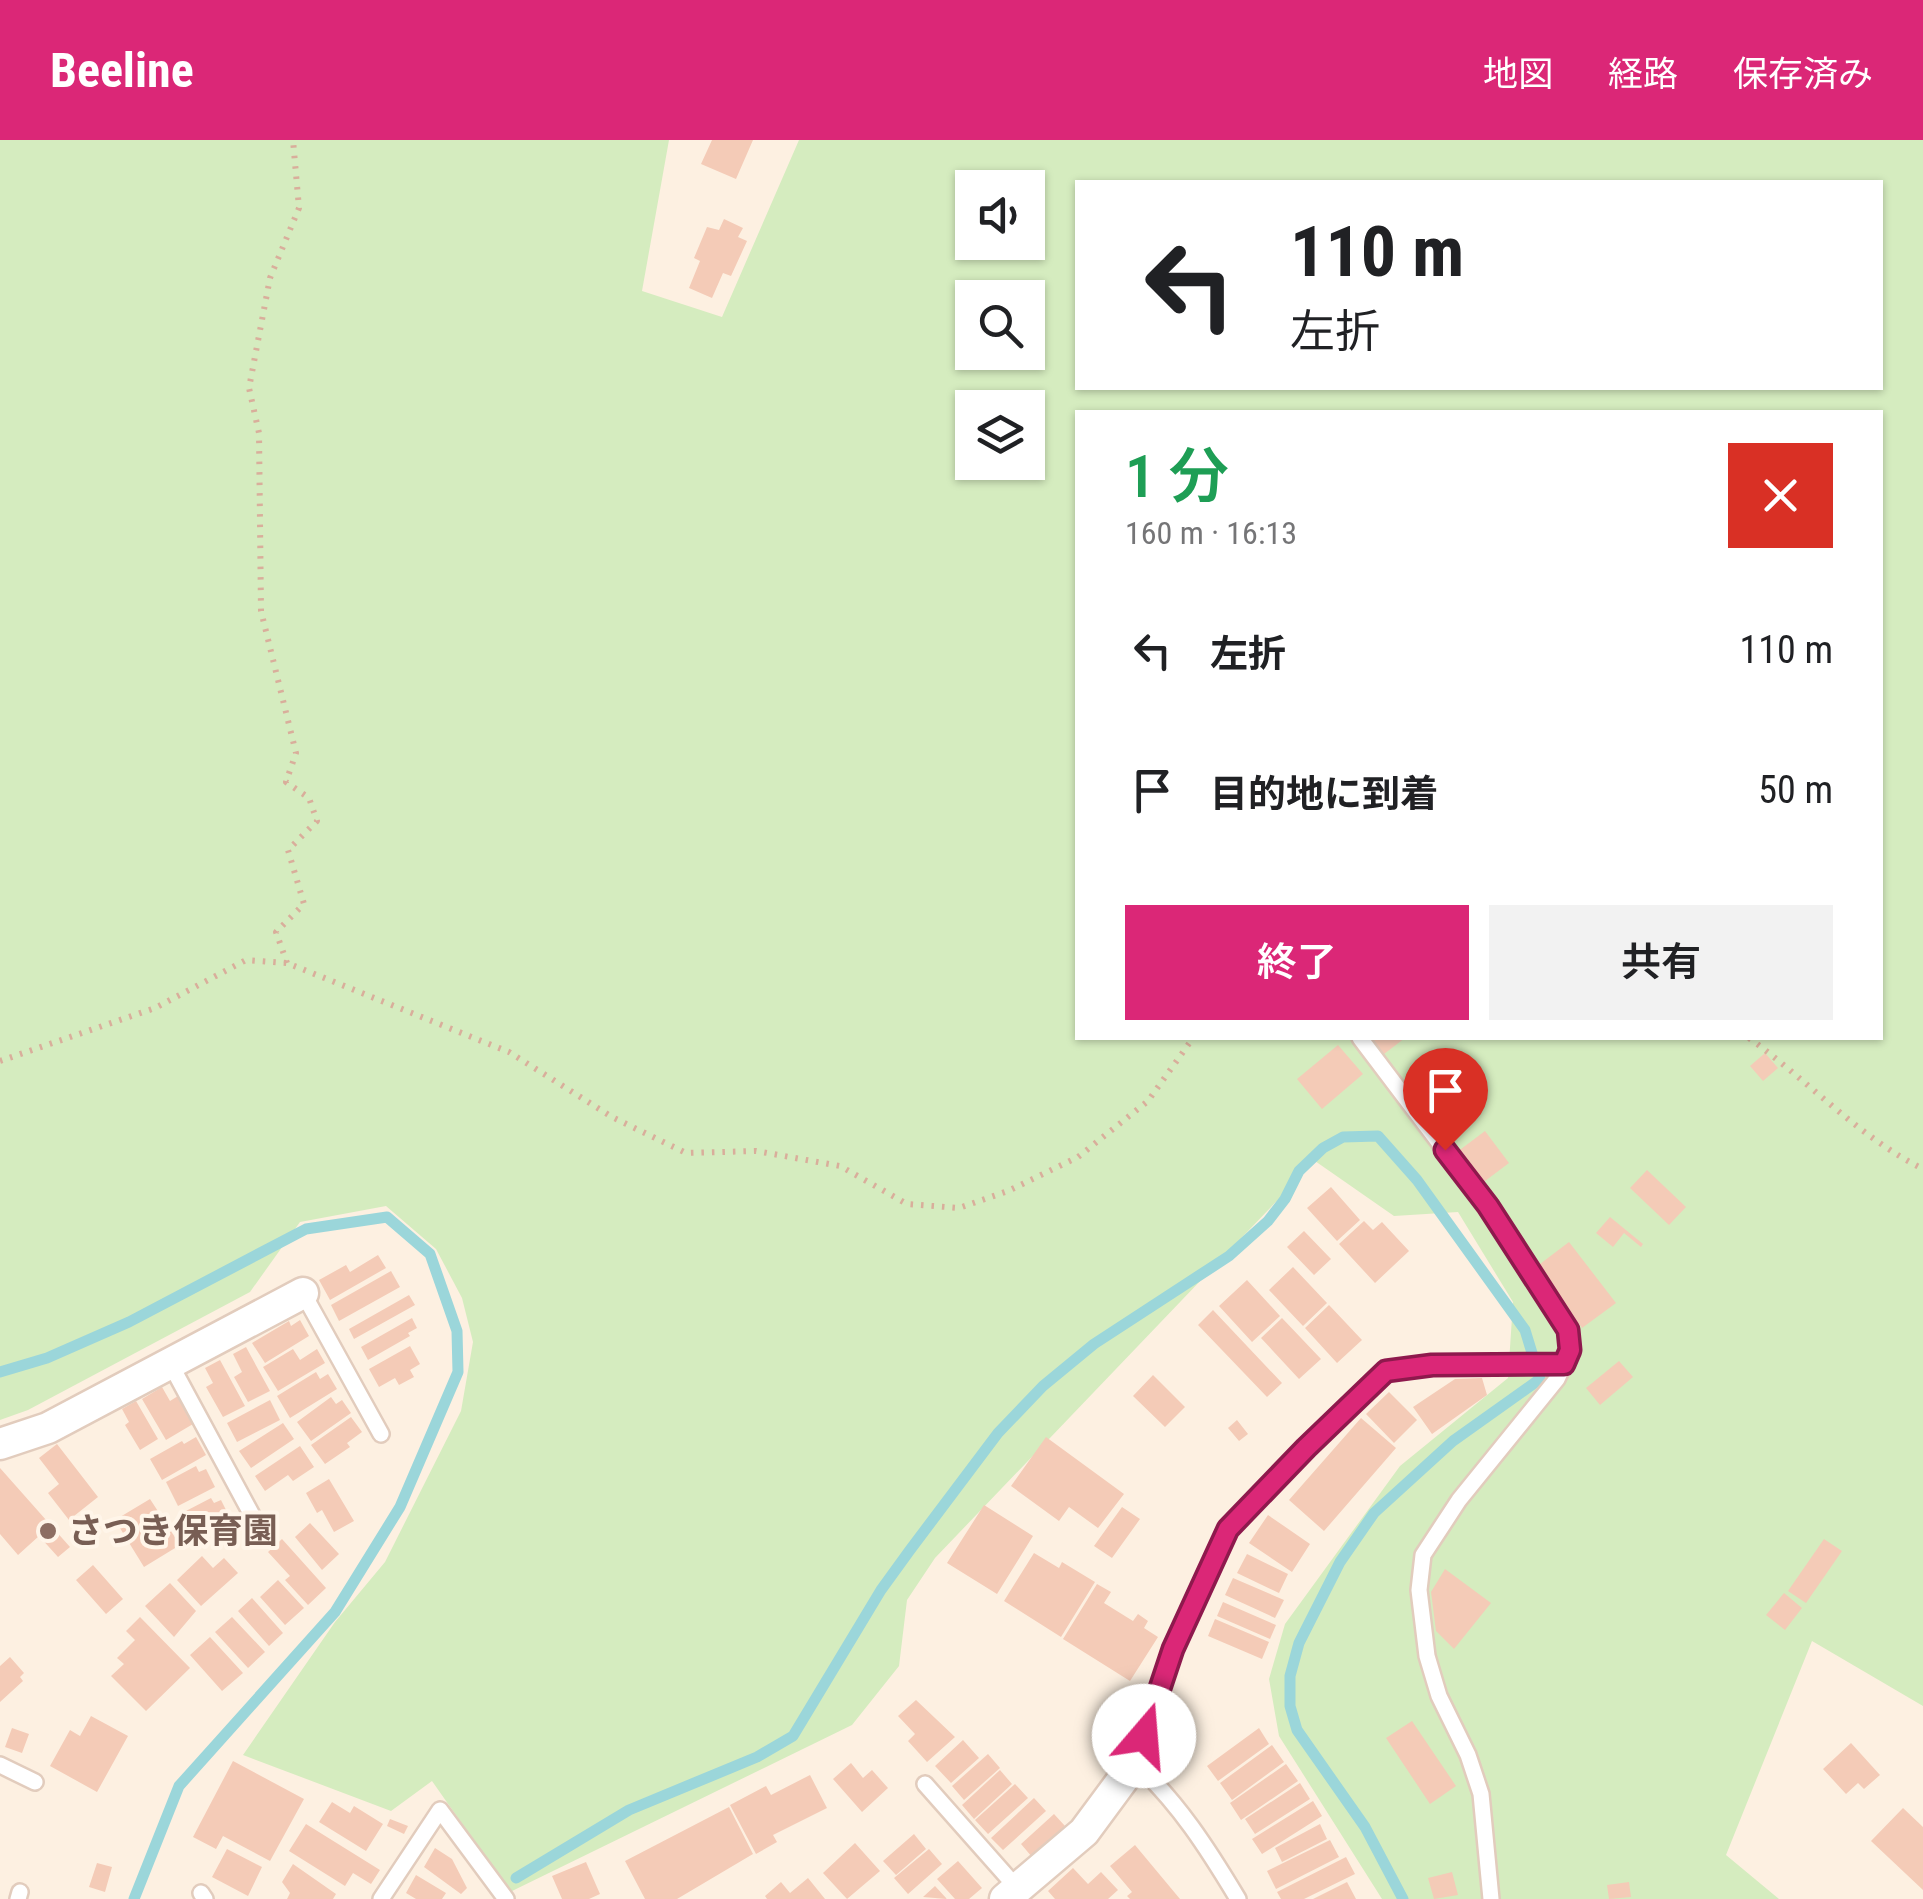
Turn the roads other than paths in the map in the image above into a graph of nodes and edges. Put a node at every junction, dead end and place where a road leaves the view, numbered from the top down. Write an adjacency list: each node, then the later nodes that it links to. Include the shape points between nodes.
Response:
1 (1362, 1040): 4 (lane, via 1488,1206 1568,1330)
2 (303, 1293): 3 (street); 5 (lane)
3 (171, 1364): 6 (street, via 48,1428); 7 (lane)
4 (1564, 1364): 8 (lane, via 1386,1371 1228,1529); 17 (lane, via 1423,1555 1427,1656 1481,1794)
5 (381, 1434)
6 (0, 1444)
7 (260, 1530)
8 (1152, 1708): 9 (street)
9 (1135, 1763): 13 (street, via 1084,1832); 16 (lane, via 1166,1791)
10 (0, 1765): 11 (lane)
11 (35, 1782)
12 (925, 1784): 13 (lane)
13 (1012, 1894)
14 (381, 1899): 15 (lane, via 440,1810)
15 (506, 1899)
16 (1238, 1899)
17 (1491, 1899)

